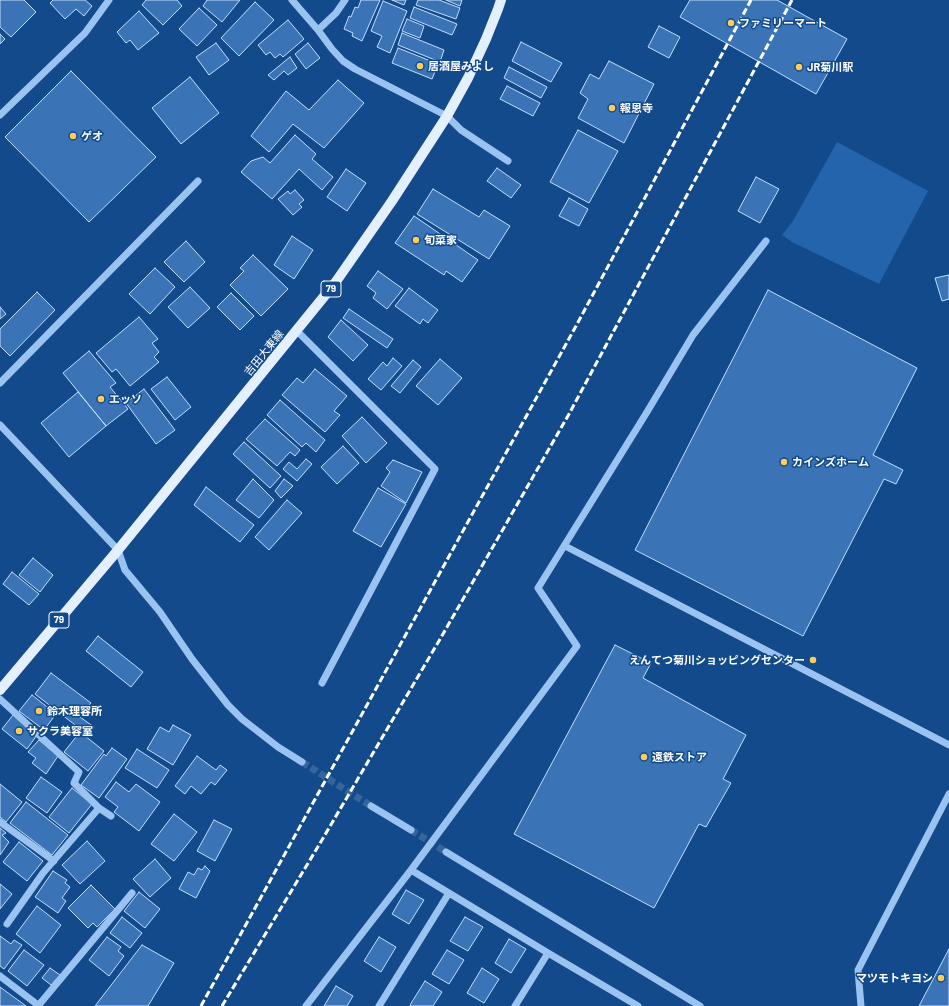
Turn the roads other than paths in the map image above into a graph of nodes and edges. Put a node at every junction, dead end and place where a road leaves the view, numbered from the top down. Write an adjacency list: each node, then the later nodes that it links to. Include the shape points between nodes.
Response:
1 (109, 0): 6 (street, via 85,33)
2 (292, 0): 5 (street)
3 (345, 0): 5 (street, via 336,13)
4 (501, 0): 7 (main road, 吉田大東線 / 79, via 468,78)
5 (318, 30): 7 (street, via 343,61 355,69)
6 (0, 115)
7 (447, 116): 8 (street, via 461,130); 11 (main road, 吉田大東線 / 79, via 392,201)
8 (508, 161)
9 (198, 181): 12 (street)
10 (766, 240): 14 (street, via 693,335)
11 (297, 332): 15 (main road, 吉田大東線 / 79); 16 (street, via 435,469)
12 (0, 383)
13 (0, 425): 15 (street)
14 (565, 546): 19 (street); 29 (street, via 538,588 577,646)
15 (118, 550): 17 (main road, 吉田大東線 / 79); 20 (street, via 125,570 160,612 228,705 278,747)
16 (322, 683)
17 (0, 690)
18 (0, 699): 23 (street, via 79,772 74,783)
19 (949, 745)
20 (302, 762)
21 (949, 794): 41 (street, via 858,970)
22 (371, 806): 26 (street)
23 (99, 808): 24 (street); 28 (street)
24 (111, 816)
25 (0, 822): 28 (street)
26 (411, 830)
27 (446, 852): 40 (street)
28 (54, 861): 32 (street)
29 (411, 870): 31 (street); 36 (street)
30 (132, 893): 35 (street)
31 (449, 893): 33 (street); 37 (street)
32 (7, 924)
33 (548, 953): 38 (street); 39 (street)
34 (0, 976): 35 (street)
35 (38, 1006)
36 (306, 1006)
37 (378, 1006)
38 (515, 1006)
39 (638, 1006)
40 (700, 1006)
41 (861, 1006)

